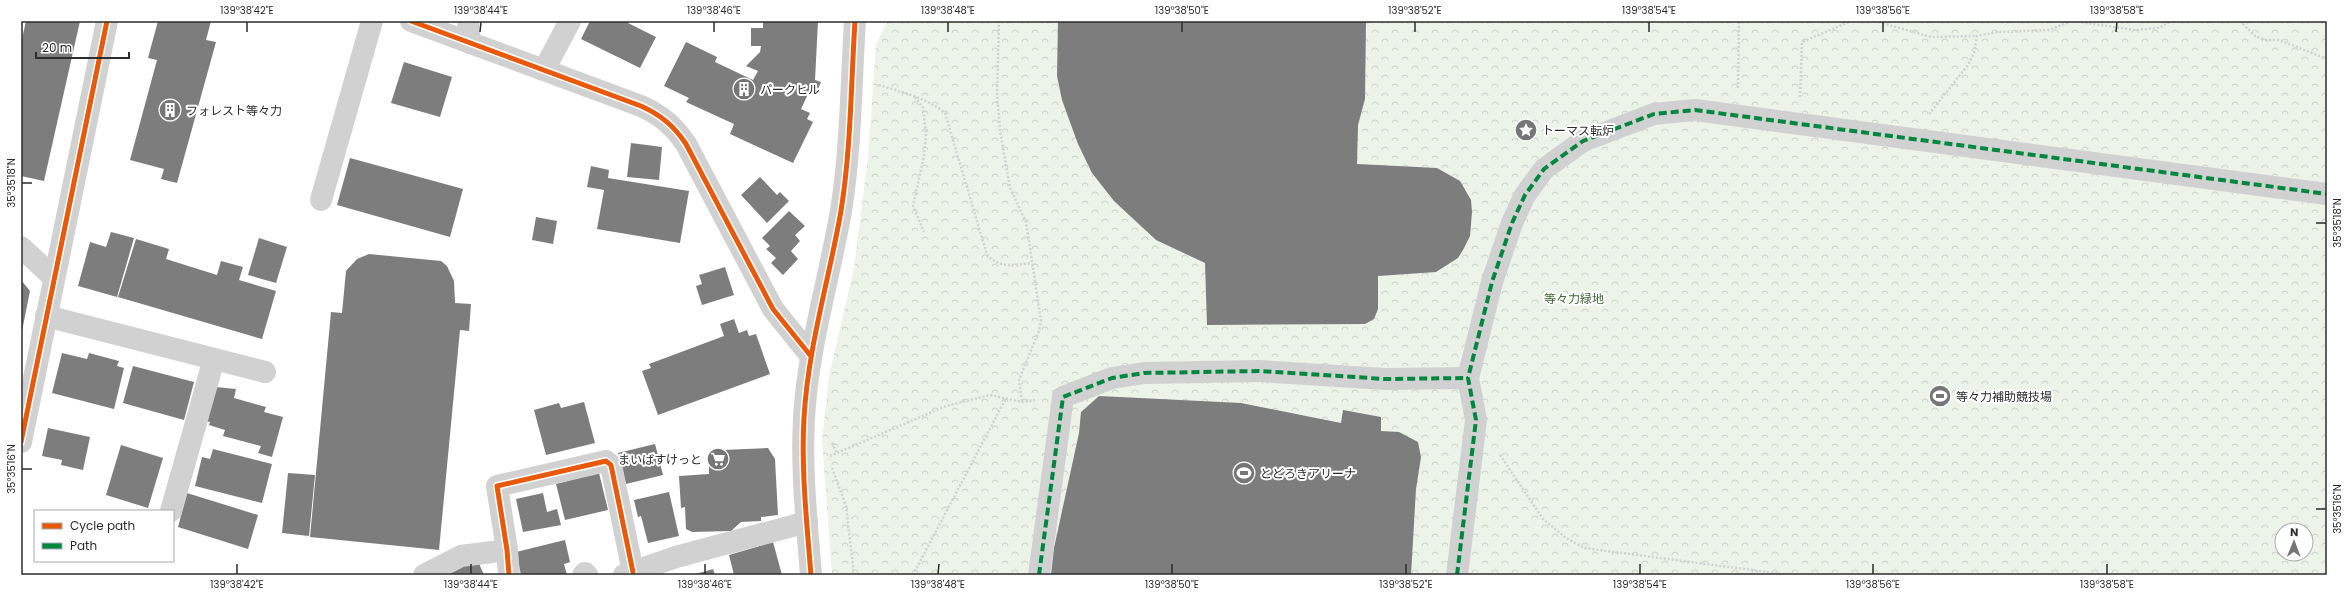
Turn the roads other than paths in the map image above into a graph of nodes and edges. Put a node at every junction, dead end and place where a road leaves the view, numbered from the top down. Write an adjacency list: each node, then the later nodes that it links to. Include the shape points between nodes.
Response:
1 (107, 21): 12 (street)
2 (372, 21): 10 (street)
3 (411, 21): 7 (street)
4 (468, 21): 7 (street)
5 (570, 21): 8 (street)
6 (855, 21): 14 (street, via 841,210)
7 (470, 43): 8 (street)
8 (544, 70): 14 (street, via 656,112 677,130 773,309)
9 (2327, 194): 17 (street, via 1695,110 1654,114 1583,142 1544,169 1525,195 1512,223 1492,282)
10 (321, 200)
11 (21, 247): 12 (street)
12 (53, 277): 13 (street)
13 (46, 316): 15 (street); 18 (street)
14 (810, 355): 20 (street, via 804,419)
15 (214, 359): 16 (street); 19 (street)
16 (265, 372)
17 (1468, 378): 28 (street, via 1385,379 1259,371 1144,373 1112,378 1063,397); 29 (street, via 1476,420)
18 (21, 442)
19 (171, 510)
20 (807, 522): 22 (street, via 676,557); 27 (street)
21 (507, 550): 22 (street, via 497,486 606,461 612,465); 23 (street, via 461,556); 24 (street)
22 (629, 573)
23 (424, 575)
24 (509, 575)
25 (583, 575): 26 (street)
26 (587, 575)
27 (811, 575)
28 (1039, 575)
29 (1457, 575)

